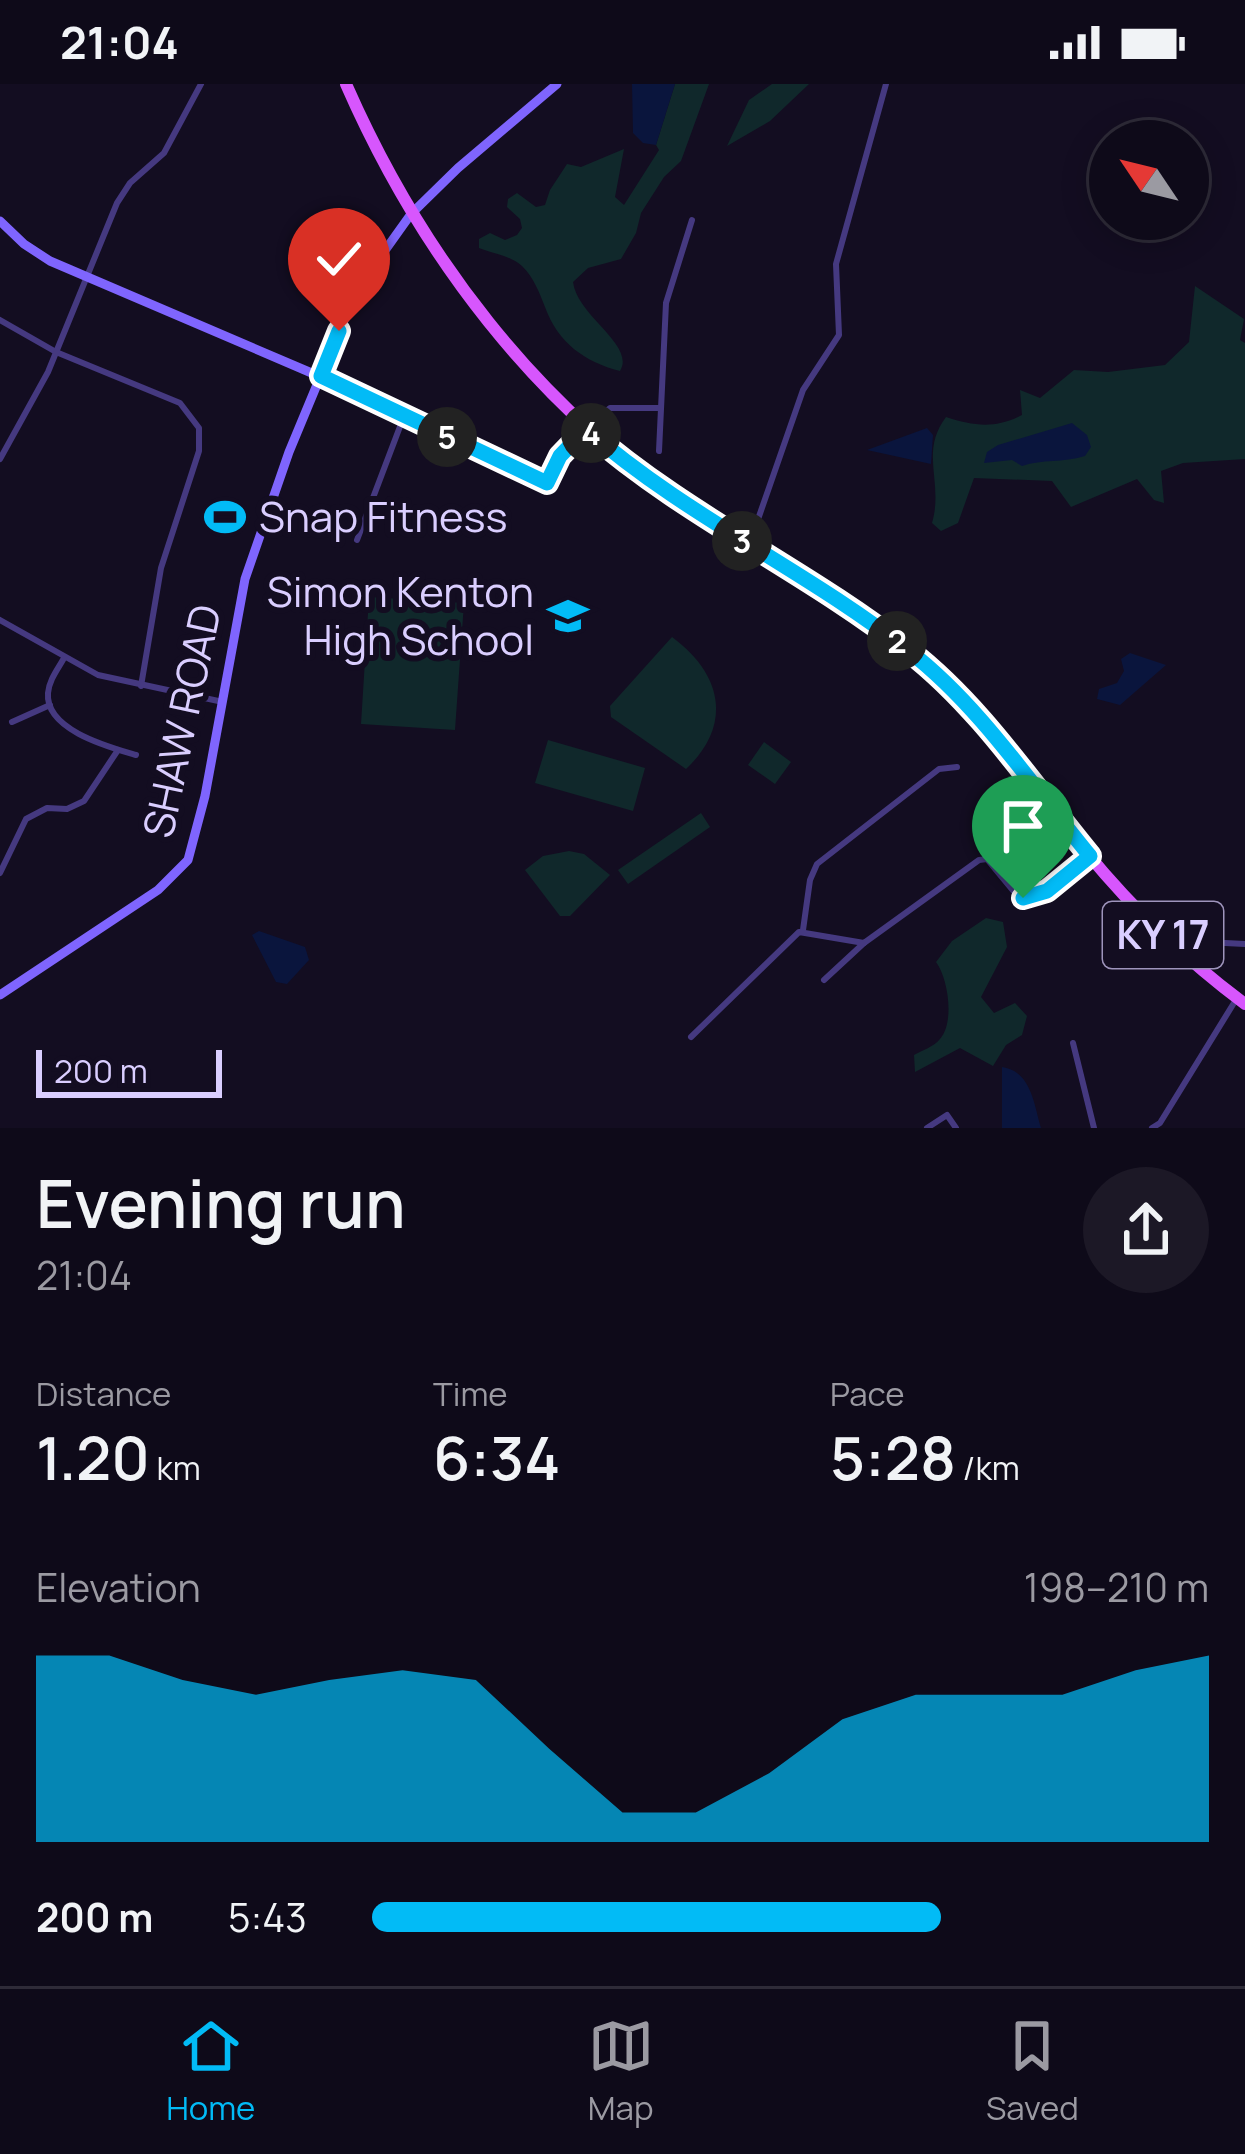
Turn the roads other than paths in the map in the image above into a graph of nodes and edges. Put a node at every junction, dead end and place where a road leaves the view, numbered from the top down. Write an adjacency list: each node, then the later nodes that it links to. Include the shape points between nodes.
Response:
1 (201, 84): 8 (street, via 164,153 124,190)
2 (346, 84): 5 (main road, KY 17)
3 (557, 84): 5 (main road, SHAW ROAD)
4 (886, 84): 18 (street, via 836,264 839,335 803,390)
5 (411, 214): 11 (main road, SHAW ROAD, via 356,296); 14 (main road, KY 17, via 481,313)
6 (692, 220): 12 (street, via 666,303)
7 (0, 221): 8 (main road, via 34,251)
8 (86, 277): 10 (street); 11 (main road)
9 (0, 320): 10 (street)
10 (56, 352): 16 (street); 21 (street, via 180,403 199,428 200,451 161,568)
11 (321, 376): 13 (street); 22 (main road, SHAW ROAD, via 245,580)
12 (660, 408): 14 (street, via 610,408); 15 (street)
13 (404, 416): 14 (street, via 547,483); 17 (street)
14 (586, 429): 18 (main road, KY 17)
15 (659, 452)
16 (0, 459)
17 (357, 540)
18 (745, 543): 28 (main road, KY 17, via 940,676)
19 (0, 620): 20 (street)
20 (64, 658): 21 (street); 23 (street, via 50,683)
21 (141, 686): 22 (street)
22 (223, 702): 35 (main road, SHAW ROAD, via 181,871)
23 (50, 706): 24 (street); 25 (street, via 91,742)
24 (12, 722)
25 (118, 750): 26 (street); 29 (street, via 84,801 32,813)
26 (136, 755)
27 (957, 767): 30 (street, via 940,770 817,864)
28 (1090, 856): 31 (street, via 1030,899 1016,894 988,859 979,860); 36 (main road, KY 17, via 1179,952)
29 (0, 873)
30 (803, 930): 31 (street); 37 (street)
31 (864, 943): 34 (street)
32 (1225, 943): 33 (street)
33 (1245, 944)
34 (824, 980)
35 (0, 995)
36 (1241, 1001): 42 (street)
37 (691, 1037)
38 (1073, 1043): 41 (street)
39 (927, 1128): 40 (street, via 947,1115)
40 (956, 1128)
41 (1094, 1128)
42 (1152, 1128)

